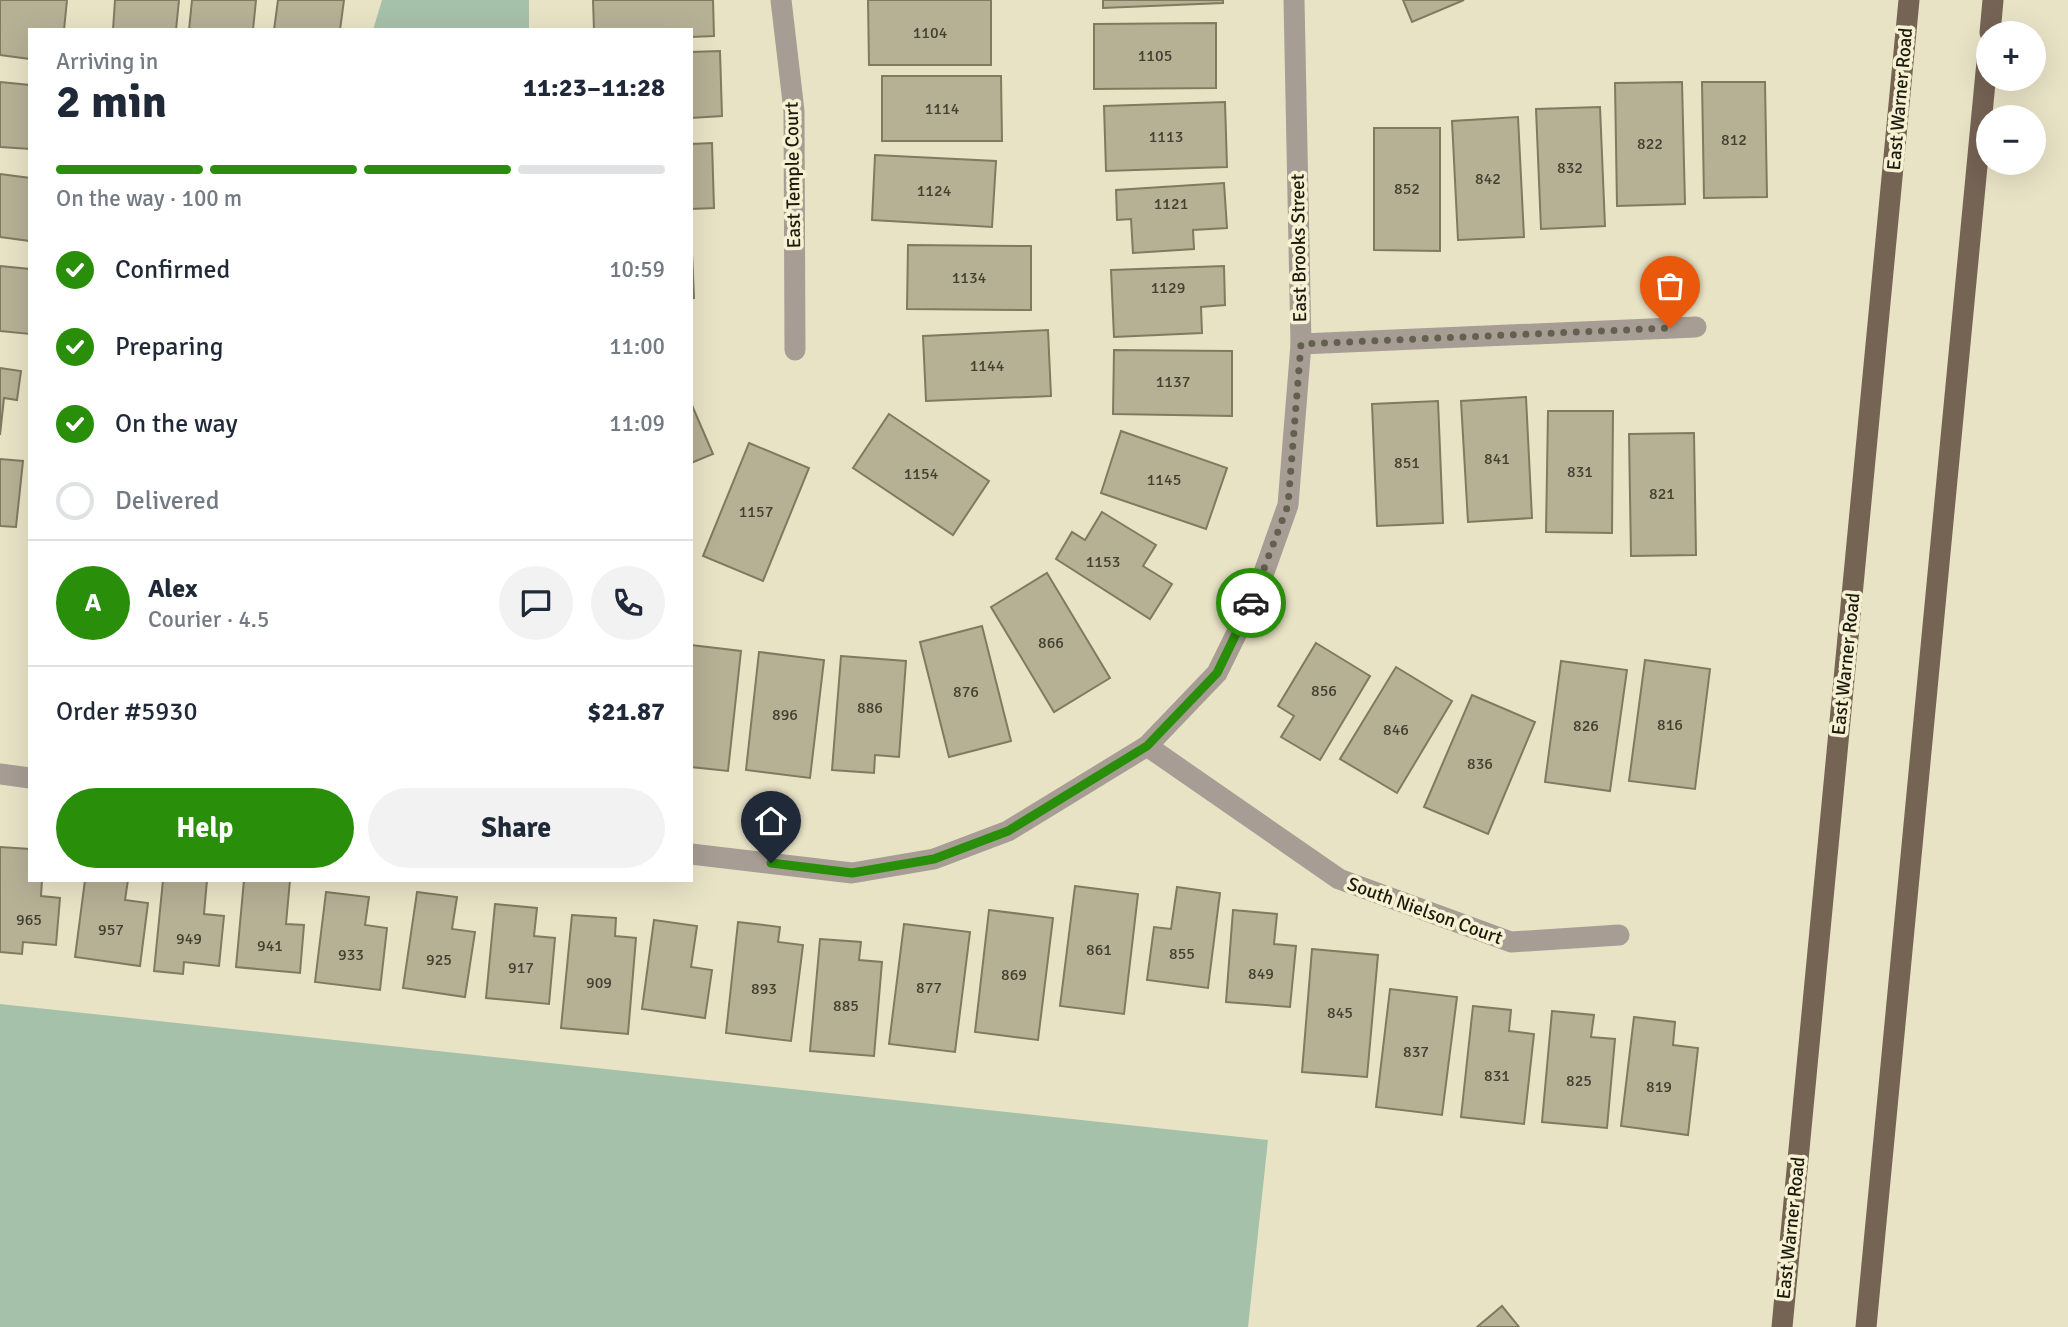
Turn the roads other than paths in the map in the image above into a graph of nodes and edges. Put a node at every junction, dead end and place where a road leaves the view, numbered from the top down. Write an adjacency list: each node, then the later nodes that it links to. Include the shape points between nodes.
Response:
1 (781, 0): 9 (street, East Temple Court, via 794,111)
2 (1294, 0): 8 (street, East Brooks Street)
3 (1909, 0): 15 (main road, East Warner Road)
4 (1993, 0): 5 (main road)
5 (1991, 21)
6 (1984, 91): 16 (main road)
7 (1696, 327): 8 (street)
8 (1301, 344): 10 (street, East Brooks Street, via 1288,505 1257,592 1217,673)
9 (795, 350)
10 (1147, 746): 13 (street, East Brooks Street, via 1008,831 934,859 852,873); 14 (street, South Nielson Court, via 1339,879 1511,942)
11 (0, 774): 12 (street)
12 (28, 778)
13 (693, 854)
14 (1619, 935)
15 (1782, 1327)
16 (1866, 1327)

